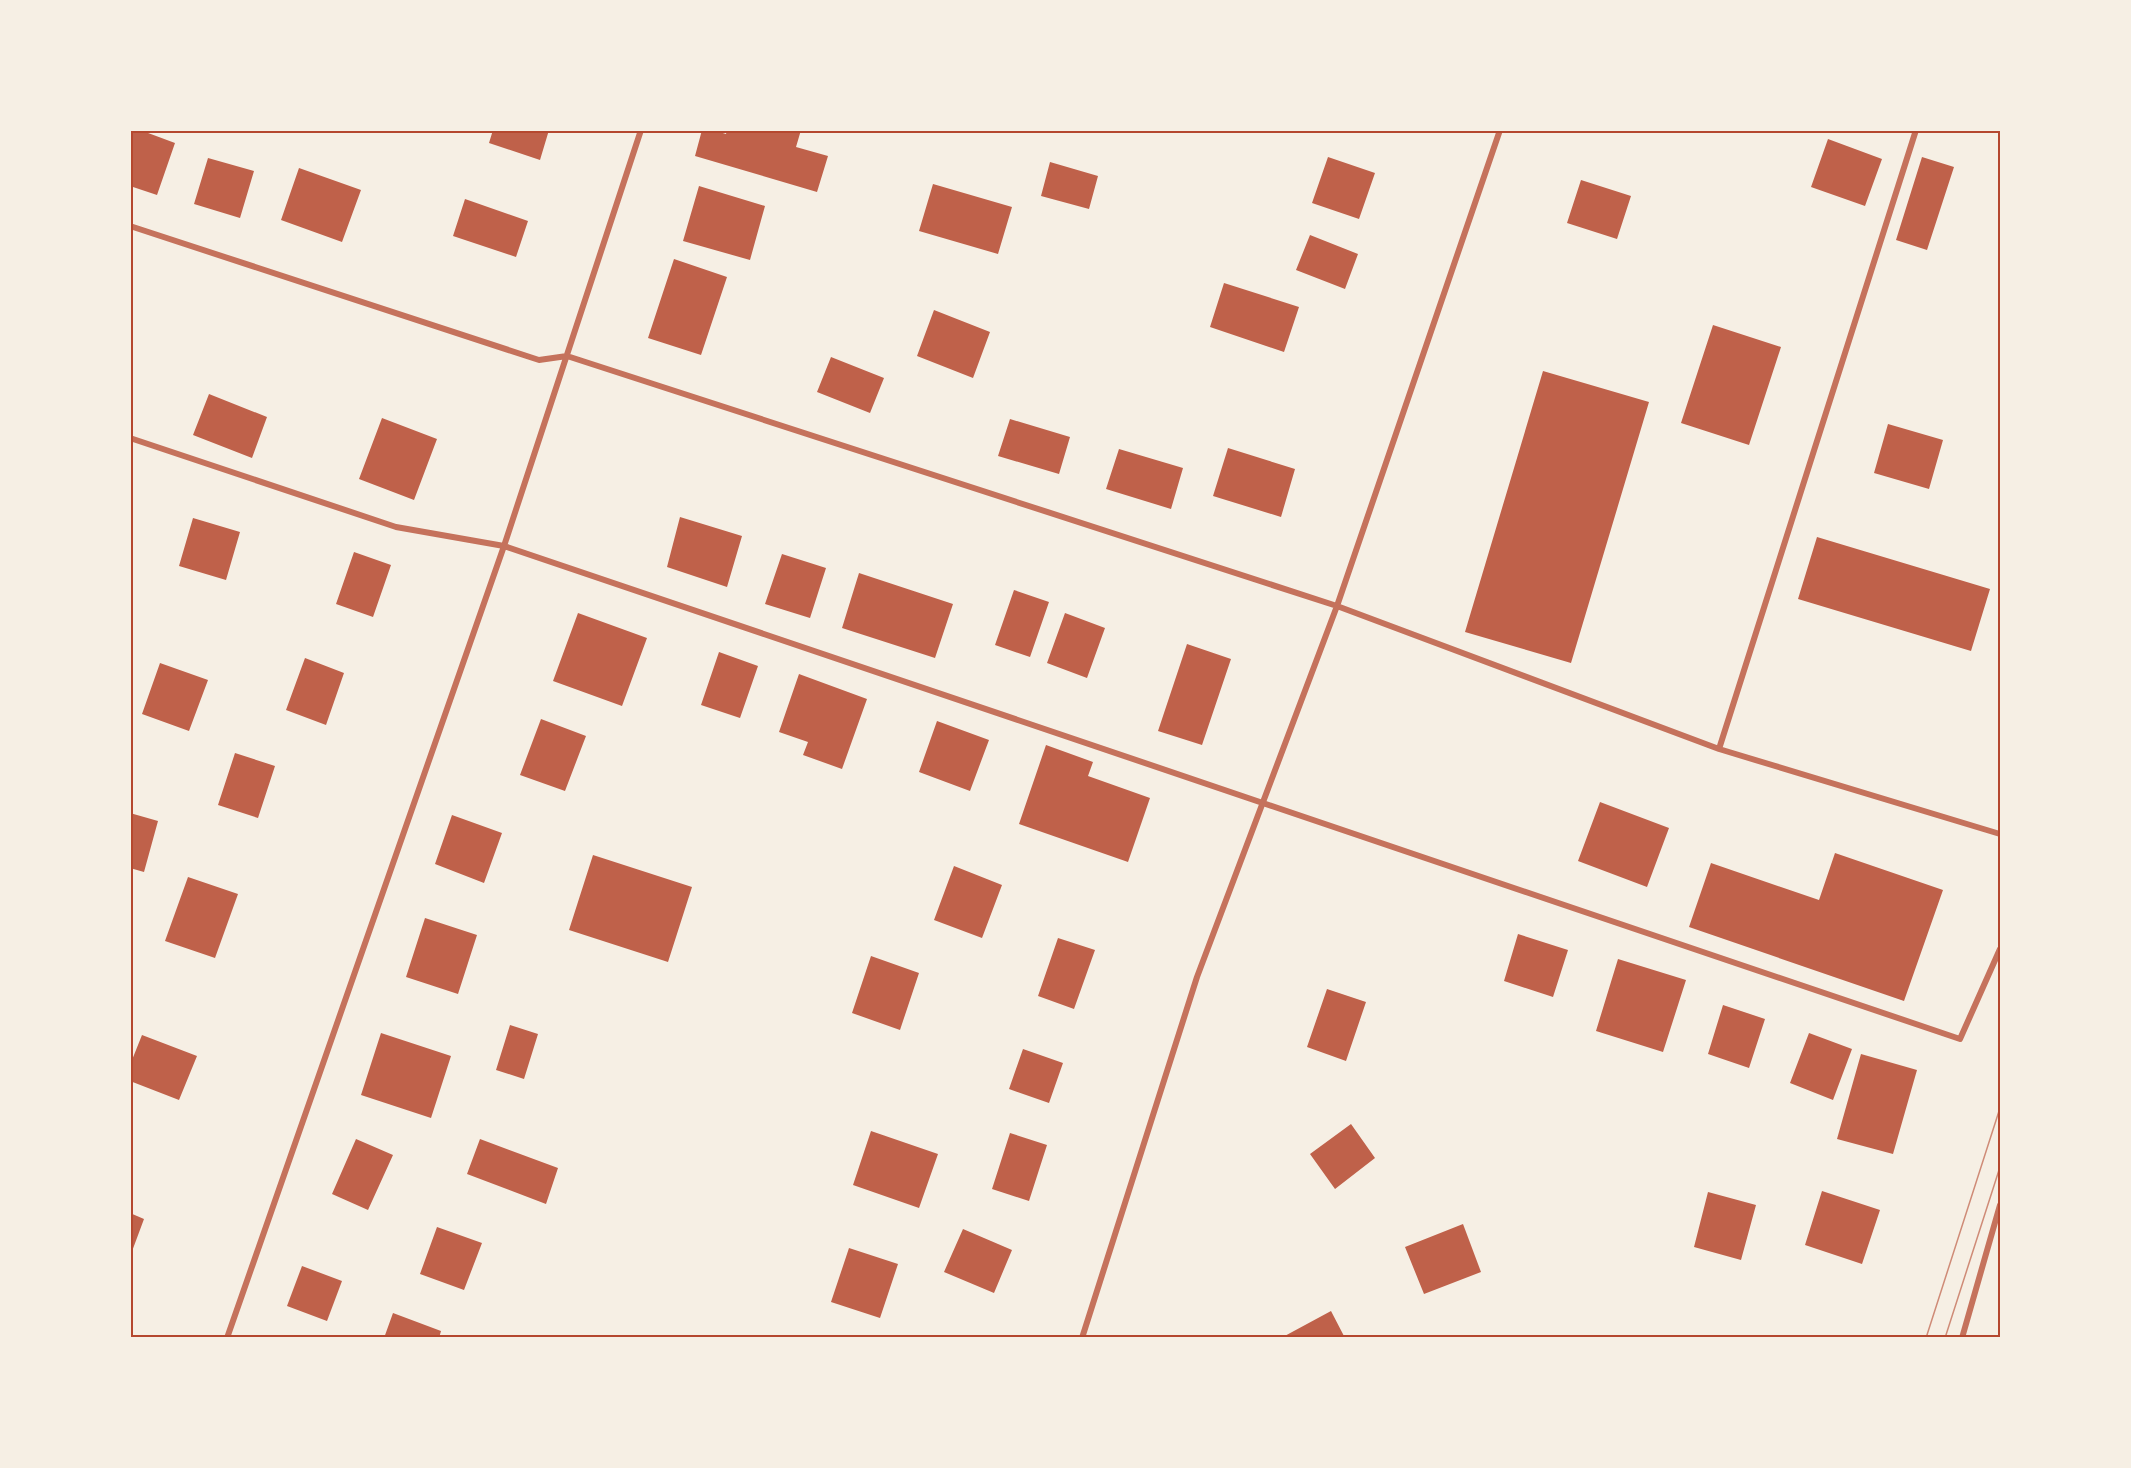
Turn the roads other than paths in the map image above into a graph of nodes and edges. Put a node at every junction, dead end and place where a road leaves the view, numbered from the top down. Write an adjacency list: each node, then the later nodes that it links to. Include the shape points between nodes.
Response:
1 (641, 130): 5 (street)
2 (1500, 130): 8 (street)
3 (1916, 130): 9 (street)
4 (130, 226): 5 (street, via 539,360)
5 (567, 357): 7 (street); 8 (street)
6 (130, 438): 7 (street, via 396,527)
7 (504, 546): 10 (street); 14 (street)
8 (1337, 606): 9 (street); 10 (street)
9 (1719, 749): 11 (street)
10 (1262, 804): 12 (street, via 1960,1039); 15 (street, via 1197,977)
11 (2001, 834)
12 (2001, 949)
13 (2001, 1205): 16 (street)
14 (227, 1338)
15 (1082, 1338)
16 (1962, 1338)

